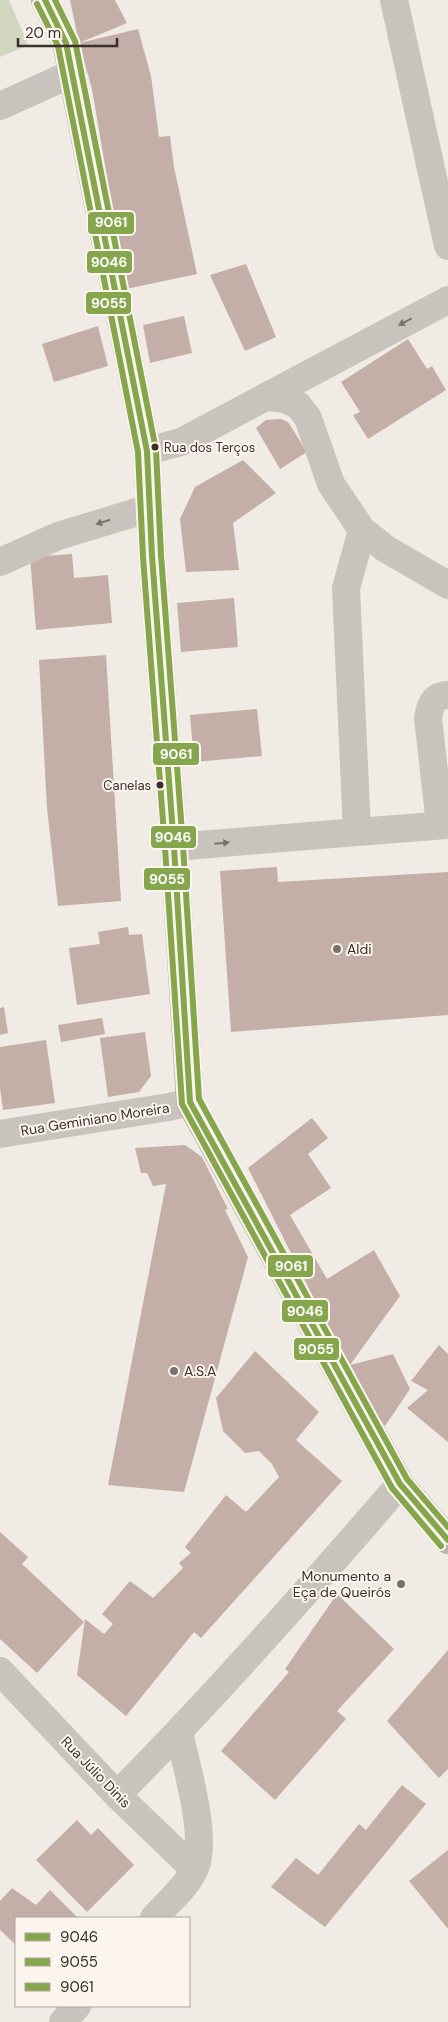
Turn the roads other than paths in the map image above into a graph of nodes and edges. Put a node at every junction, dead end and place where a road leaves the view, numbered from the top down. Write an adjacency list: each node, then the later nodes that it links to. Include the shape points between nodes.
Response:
1 (46, 0): 3 (main road, via 66,43)
2 (394, 0): 5 (street)
3 (72, 73): 4 (street); 8 (main road)
4 (0, 106)
5 (448, 246)
6 (448, 300): 7 (street, one-way to 7)
7 (267, 397): 8 (street, via 180,442); 10 (street, via 298,405 308,418 331,484)
8 (147, 450): 9 (main road)
9 (150, 508): 11 (street, one-way to 11, via 58,536); 16 (main road)
10 (362, 530): 12 (street, via 386,549); 15 (street, via 346,588)
11 (0, 562)
12 (448, 585)
13 (448, 695): 14 (street, via 434,700 428,718)
14 (444, 824): 15 (street)
15 (357, 832): 16 (street, one-way to 15)
16 (174, 847): 17 (main road)
17 (190, 1102): 18 (street, Rua Geminiano Moreira); 19 (main road)
18 (0, 1134)
19 (400, 1484): 20 (main road); 22 (street)
20 (448, 1540)
21 (0, 1671): 23 (street, Rua Júlio Dinis)
22 (179, 1732): 23 (street); 24 (street, via 198,1827 198,1852)
23 (117, 1795): 24 (street, Rua Júlio Dinis)
24 (192, 1874): 25 (street)
25 (155, 1917)
26 (76, 2007): 27 (street)
27 (62, 2022)

